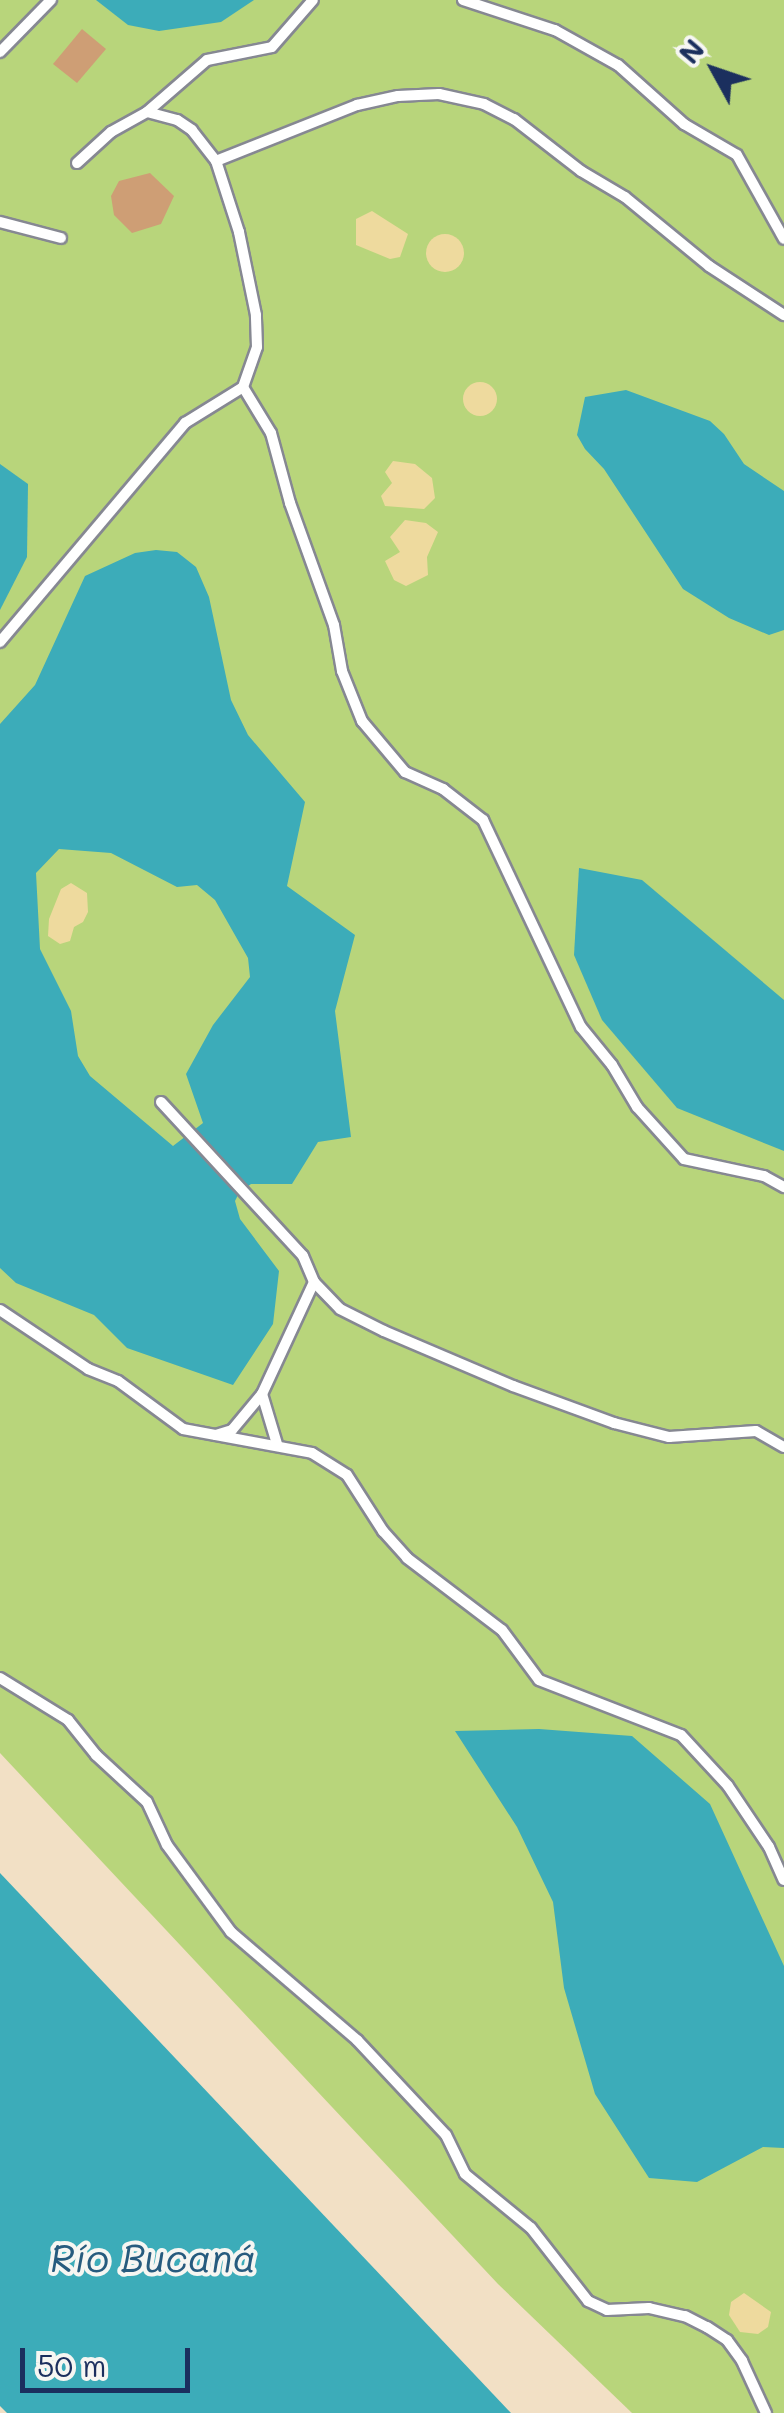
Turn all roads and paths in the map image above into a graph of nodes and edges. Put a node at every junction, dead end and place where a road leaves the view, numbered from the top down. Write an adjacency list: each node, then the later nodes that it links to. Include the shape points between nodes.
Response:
1 (51, 0): 4 (lane)
2 (313, 0): 5 (lane, via 272,47 207,60)
3 (463, 0): 10 (lane, via 555,30 618,66 684,124 736,155)
4 (0, 52)
5 (148, 112): 6 (lane, via 192,130); 7 (lane, via 111,132)
6 (216, 162): 11 (lane, via 357,104 439,94 484,104 625,197); 12 (lane, via 256,315 257,347)
7 (77, 163)
8 (0, 222): 9 (lane)
9 (61, 238)
10 (784, 238)
11 (784, 316)
12 (243, 387): 13 (lane, via 185,423); 15 (lane, via 271,433 362,721 406,772 443,789 482,820 580,1026 684,1159 764,1176)
13 (0, 642)
14 (161, 1102): 16 (lane, via 303,1256)
15 (784, 1187)
16 (314, 1282): 18 (lane); 21 (lane, via 340,1308 384,1331 614,1423 669,1437 756,1430)
17 (0, 1310): 19 (lane, via 182,1429)
18 (262, 1394): 19 (lane, via 232,1430); 20 (lane)
19 (208, 1437): 20 (lane)
20 (276, 1444): 23 (lane, via 312,1452 348,1475 382,1531 502,1630 539,1680 681,1735 728,1786)
21 (784, 1447)
22 (0, 1678): 24 (lane, via 68,1720 147,1802 167,1845 231,1932 356,2040 446,2135 465,2174 531,2228 588,2301 606,2310 667,2312 727,2340)
23 (784, 1880)
24 (766, 2413)

